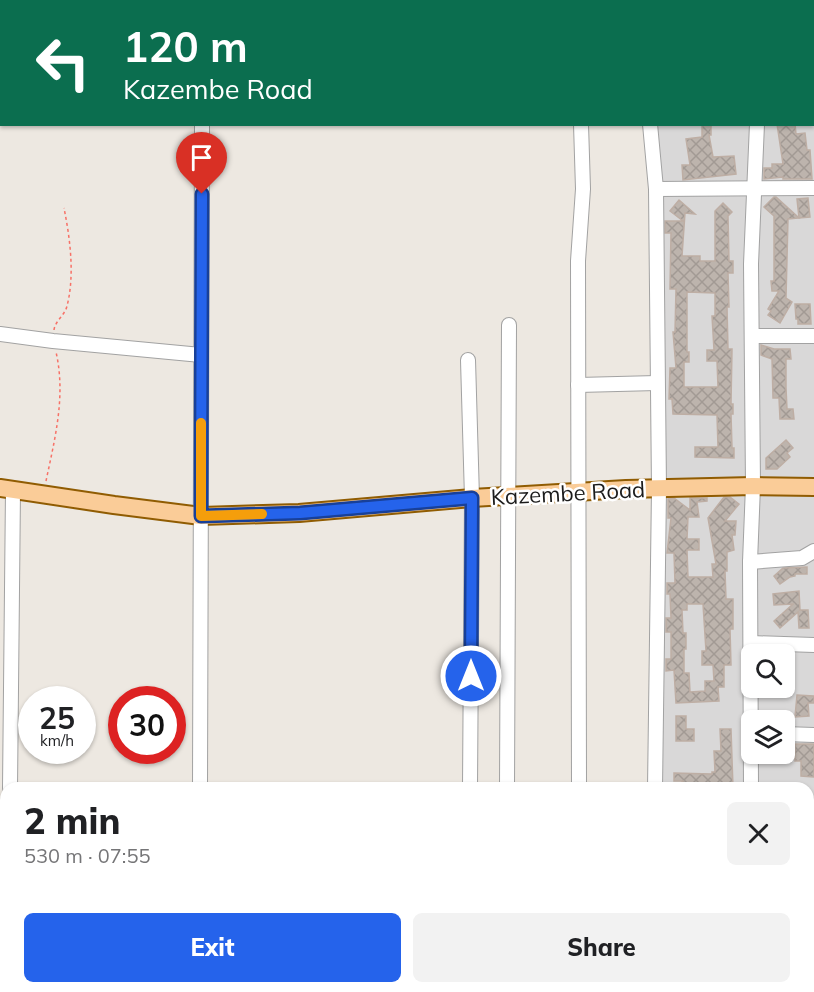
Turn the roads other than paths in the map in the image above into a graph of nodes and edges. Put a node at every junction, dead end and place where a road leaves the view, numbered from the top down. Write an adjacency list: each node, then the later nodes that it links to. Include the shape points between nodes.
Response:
1 (202, 126): 12 (street)
2 (581, 126): 15 (street, via 584,189 578,261)
3 (650, 126): 7 (street)
4 (757, 126): 5 (street)
5 (754, 188): 6 (street); 7 (street); 10 (street)
6 (814, 188)
7 (656, 189): 14 (street)
8 (509, 325): 21 (street)
9 (0, 334): 12 (street)
10 (753, 336): 11 (street); 16 (street)
11 (814, 336)
12 (201, 355): 23 (street)
13 (468, 360): 22 (street)
14 (657, 383): 15 (street); 19 (street)
15 (578, 385): 20 (street)
16 (753, 486): 17 (main road, Kazembe Road); 19 (main road, Kazembe Road); 25 (street)
17 (814, 487)
18 (6, 489): 23 (main road, Kazembe Road); 32 (street)
19 (659, 489): 20 (main road, Kazembe Road); 37 (street)
20 (577, 492): 21 (main road, Kazembe Road); 36 (street)
21 (510, 496): 22 (main road, Kazembe Road); 35 (street)
22 (472, 498): 23 (main road, Kazembe Road, via 300,513); 34 (street)
23 (201, 516): 33 (street)
24 (814, 551): 25 (street, via 802,558)
25 (750, 562): 26 (street)
26 (751, 643): 27 (street); 28 (street)
27 (814, 645)
28 (751, 710)
29 (795, 734): 30 (street)
30 (814, 735)
31 (751, 764): 38 (street)
32 (10, 782)
33 (200, 782)
34 (470, 782)
35 (507, 782)
36 (579, 782)
37 (655, 782)
38 (751, 782)

